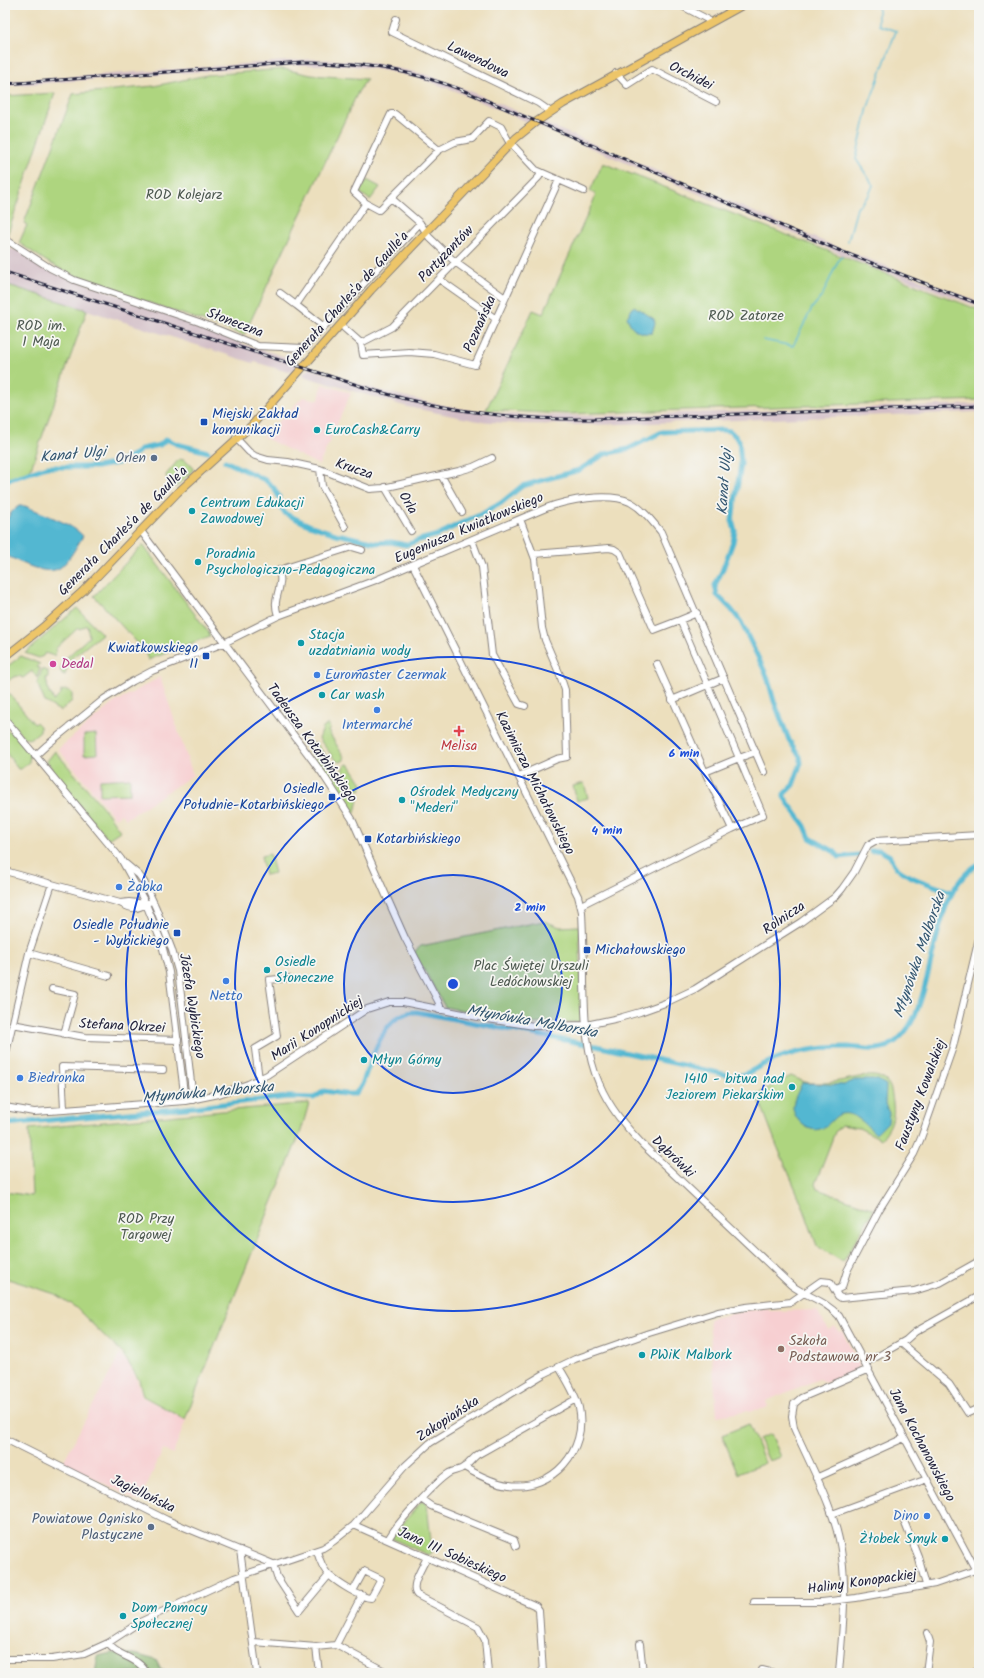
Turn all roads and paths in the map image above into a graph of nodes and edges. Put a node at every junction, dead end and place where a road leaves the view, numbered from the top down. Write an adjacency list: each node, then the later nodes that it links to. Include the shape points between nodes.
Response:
1 (680, 5): 4 (street, via 707,19)
2 (743, 5): 4 (main road, Generała Charles'a de Gaulle'a)
3 (396, 19): 7 (street, Lawendowa, via 392,32 538,103)
4 (709, 23): 5 (main road, Generała Charles'a de Gaulle'a)
5 (616, 74): 6 (street, Orchidei, via 627,85 652,69); 7 (main road, Generała Charles'a de Gaulle'a)
6 (716, 102)
7 (551, 112): 8 (main road, Generała Charles'a de Gaulle'a)
8 (511, 143): 9 (street, via 501,127 489,121 472,139 455,142); 10 (street, via 536,170); 16 (main road, Generała Charles'a de Gaulle'a)
9 (439, 150): 13 (street); 14 (street, via 395,114 391,114 354,192)
10 (541, 172): 11 (street); 18 (street, Partyzantów, via 539,177)
11 (559, 180): 12 (street); 21 (street, Poznańska)
12 (584, 191)
13 (391, 198): 14 (street, via 379,210); 15 (street)
14 (366, 203): 22 (street)
15 (420, 223): 16 (street); 24 (street, Słoneczna)
16 (426, 231): 18 (street); 27 (main road, Generała Charles'a de Gaulle'a, via 269,406)
17 (5, 239): 24 (street, Słoneczna, via 67,277 199,322 258,346 304,348)
18 (455, 262): 19 (street, Partyzantów); 21 (street)
19 (439, 279): 23 (street); 26 (street, Partyzantów, via 392,327)
20 (280, 293): 22 (street)
21 (505, 298): 23 (street, Poznańska)
22 (296, 305): 24 (street)
23 (496, 319): 26 (street, Poznańska, via 475,365 434,354 409,352 363,355)
24 (323, 326)
25 (344, 328): 26 (street, Poznańska)
26 (360, 343)
27 (236, 438): 29 (street, Krucza, via 255,456); 35 (main road, Generała Charles'a de Gaulle'a)
28 (492, 458): 30 (street, Krucza, via 473,467)
29 (320, 469): 31 (street, Krucza, via 370,489); 34 (street, via 322,486)
30 (441, 475): 31 (street, Krucza); 32 (street)
31 (385, 487): 36 (street, Orla)
32 (462, 512)
33 (520, 519): 37 (street, Eugeniusza Kwiatkowskiego); 39 (street); 41 (street, Eugeniusza Kwiatkowskiego, via 555,505 582,499 617,499 629,502 661,532)
34 (345, 527)
35 (141, 531): 44 (street, Tadeusza Kotarbińskiego); 45 (main road, Generała Charles'a de Gaulle'a, via 64,609)
36 (411, 531)
37 (472, 540): 40 (street, Eugeniusza Kwiatkowskiego); 50 (street, via 482,567 492,655 519,704)
38 (362, 550): 42 (street, via 352,547 279,570 280,583 275,599)
39 (534, 554): 43 (street, via 614,549 625,562 654,630); 57 (street, via 542,628 565,690 567,757)
40 (413, 564): 42 (street, Eugeniusza Kwiatkowskiego); 57 (street, Kazimierza Michałowskiego)
41 (697, 613): 43 (street); 47 (street, Eugeniusza Kwiatkowskiego)
42 (278, 616): 44 (street, Eugeniusza Kwiatkowskiego)
43 (680, 620): 48 (street)
44 (224, 643): 53 (street, Eugeniusza Kwiatkowskiego, via 152,671 121,688 104,699); 71 (street, Tadeusza Kotarbińskiego, via 322,773 352,818 405,938 438,1001)
45 (5, 657)
46 (658, 664): 49 (street)
47 (724, 678): 48 (street); 52 (street, Eugeniusza Kwiatkowskiego)
48 (707, 685): 49 (street); 54 (street)
49 (672, 700): 55 (street)
50 (525, 706)
51 (5, 719): 53 (street, Józefa Wybickiego)
52 (756, 752): 54 (street); 56 (street, Eugeniusza Kwiatkowskiego)
53 (36, 756): 60 (street, Józefa Wybickiego)
54 (739, 758): 55 (street); 58 (street, via 763,815)
55 (704, 772): 58 (street)
56 (764, 772)
57 (519, 776): 65 (street, Kazimierza Michałowskiego)
58 (732, 829): 65 (street)
59 (979, 835): 73 (street, Rolnicza, via 874,841 868,845 842,890 801,922 676,999 619,1018)
60 (121, 859): 63 (street, Józefa Wybickiego, via 139,875); 64 (street, Józefa Wybickiego)
61 (5, 871): 62 (street)
62 (52, 884): 64 (street, via 130,908 143,907); 67 (street)
63 (153, 901): 64 (street); 79 (street, Józefa Wybickiego, via 178,971)
64 (146, 904): 75 (street, Józefa Wybickiego, via 167,963)
65 (581, 905): 73 (street, Kazimierza Michałowskiego)
66 (979, 938): 86 (street, Faustyny Kowalskiej, via 953,1047 921,1138 914,1154 879,1210 847,1271 842,1287)
67 (30, 953): 68 (street); 72 (street)
68 (109, 976)
69 (288, 978): 78 (street, via 269,980 277,1036 254,1049)
70 (52, 989): 74 (street, Stefana Okrzei, via 75,994)
71 (439, 1010): 73 (street, Marii Konopnickiej, via 528,1026); 78 (street, Marii Konopnickiej, via 403,1002 379,1004 367,1009)
72 (12, 1024): 74 (street, Stefana Okrzei); 76 (street)
73 (586, 1024): 85 (street, Dąbrówki, via 594,1071 613,1110 628,1129)
74 (64, 1034): 75 (street, Stefana Okrzei, via 104,1039)
75 (178, 1040): 80 (street, Józefa Wybickiego)
76 (5, 1057)
77 (163, 1070): 82 (street, via 62,1068)
78 (259, 1079): 79 (street, Marii Konopnickiej, via 234,1090)
79 (193, 1100): 80 (street, Marii Konopnickiej)
80 (185, 1101): 82 (street, Marii Konopnickiej)
81 (5, 1108): 82 (street, Marii Konopnickiej, via 34,1112)
82 (64, 1110)
83 (979, 1262): 86 (street, via 940,1283 914,1291 843,1298 838,1296)
84 (817, 1284): 86 (street, via 828,1281); 87 (street); 89 (street)
85 (791, 1285): 87 (street, Dąbrówki); 90 (street, via 794,1294)
86 (836, 1290)
87 (804, 1293): 89 (street, Dąbrówki); 90 (street)
88 (979, 1296): 91 (street, via 915,1332)
89 (817, 1298): 93 (street, Jana Kochanowskiego, via 836,1312)
90 (789, 1302): 92 (street, Zakopiańska, via 718,1312 575,1358)
91 (901, 1343): 93 (street); 95 (street, via 949,1384 968,1413)
92 (559, 1366): 94 (street); 104 (street, Zakopiańska, via 430,1443 405,1466)
93 (867, 1366): 96 (street, Jana Kochanowskiego); 99 (street, via 801,1398 794,1404 794,1428)
94 (576, 1399): 98 (street, via 478,1455); 98 (street, via 580,1420 578,1441 563,1467 549,1477 531,1485 511,1486 488,1479)
95 (979, 1408)
96 (904, 1438): 99 (street); 100 (street, Jana Kochanowskiego)
97 (5, 1439): 107 (street, Jagiellońska, via 167,1520)
98 (464, 1467): 101 (street, via 448,1473)
99 (816, 1478): 102 (street)
100 (927, 1479): 102 (street); 111 (street, Jana Kochanowskiego)
101 (421, 1499): 105 (street); 106 (street, via 431,1506 514,1540)
102 (832, 1514): 118 (street, via 842,1556)
103 (904, 1521): 115 (street, Haliny Konopackiej)
104 (354, 1526): 105 (street, Jana III Sobieskiego); 108 (street, Zakopiańska)
105 (388, 1540): 109 (street, Jana III Sobieskiego)
106 (516, 1546)
107 (240, 1550): 110 (street, Jagiellońska); 113 (street)
108 (317, 1551): 110 (street, Zakopiańska); 112 (street)
109 (427, 1557): 133 (street, via 414,1585 415,1592 478,1627 485,1640); 134 (street, Jana III Sobieskiego, via 533,1604 539,1610)
110 (273, 1564): 112 (street, via 277,1577 299,1611); 113 (street, Zakopiańska)
111 (977, 1568): 114 (street, Jana Kochanowskiego); 115 (street, Haliny Konopackiej)
112 (328, 1575): 116 (street)
113 (244, 1576): 121 (street); 122 (street, Zakopiańska, via 234,1578 146,1619)
114 (979, 1576)
115 (926, 1585): 118 (street, Haliny Konopackiej)
116 (352, 1590): 117 (street); 117 (street, via 364,1571 381,1579 371,1598)
117 (362, 1595): 124 (street)
118 (845, 1599): 119 (street, Haliny Konopackiej, via 822,1602); 137 (street)
119 (754, 1602)
120 (927, 1633): 138 (street, via 930,1642)
121 (254, 1642): 125 (street); 131 (street)
122 (108, 1643): 126 (street, Zakopiańska, via 68,1657); 130 (street, via 142,1665)
123 (640, 1644): 135 (street)
124 (336, 1645): 125 (street); 129 (street)
125 (316, 1647): 132 (street)
126 (5, 1659)
127 (762, 1670): 136 (street)
128 (979, 1670): 139 (street)
129 (388, 1672)
130 (146, 1673)
131 (257, 1673)
132 (319, 1673)
133 (488, 1673)
134 (543, 1673)
135 (643, 1673)
136 (774, 1673)
137 (839, 1673)
138 (926, 1673)
139 (972, 1673)

